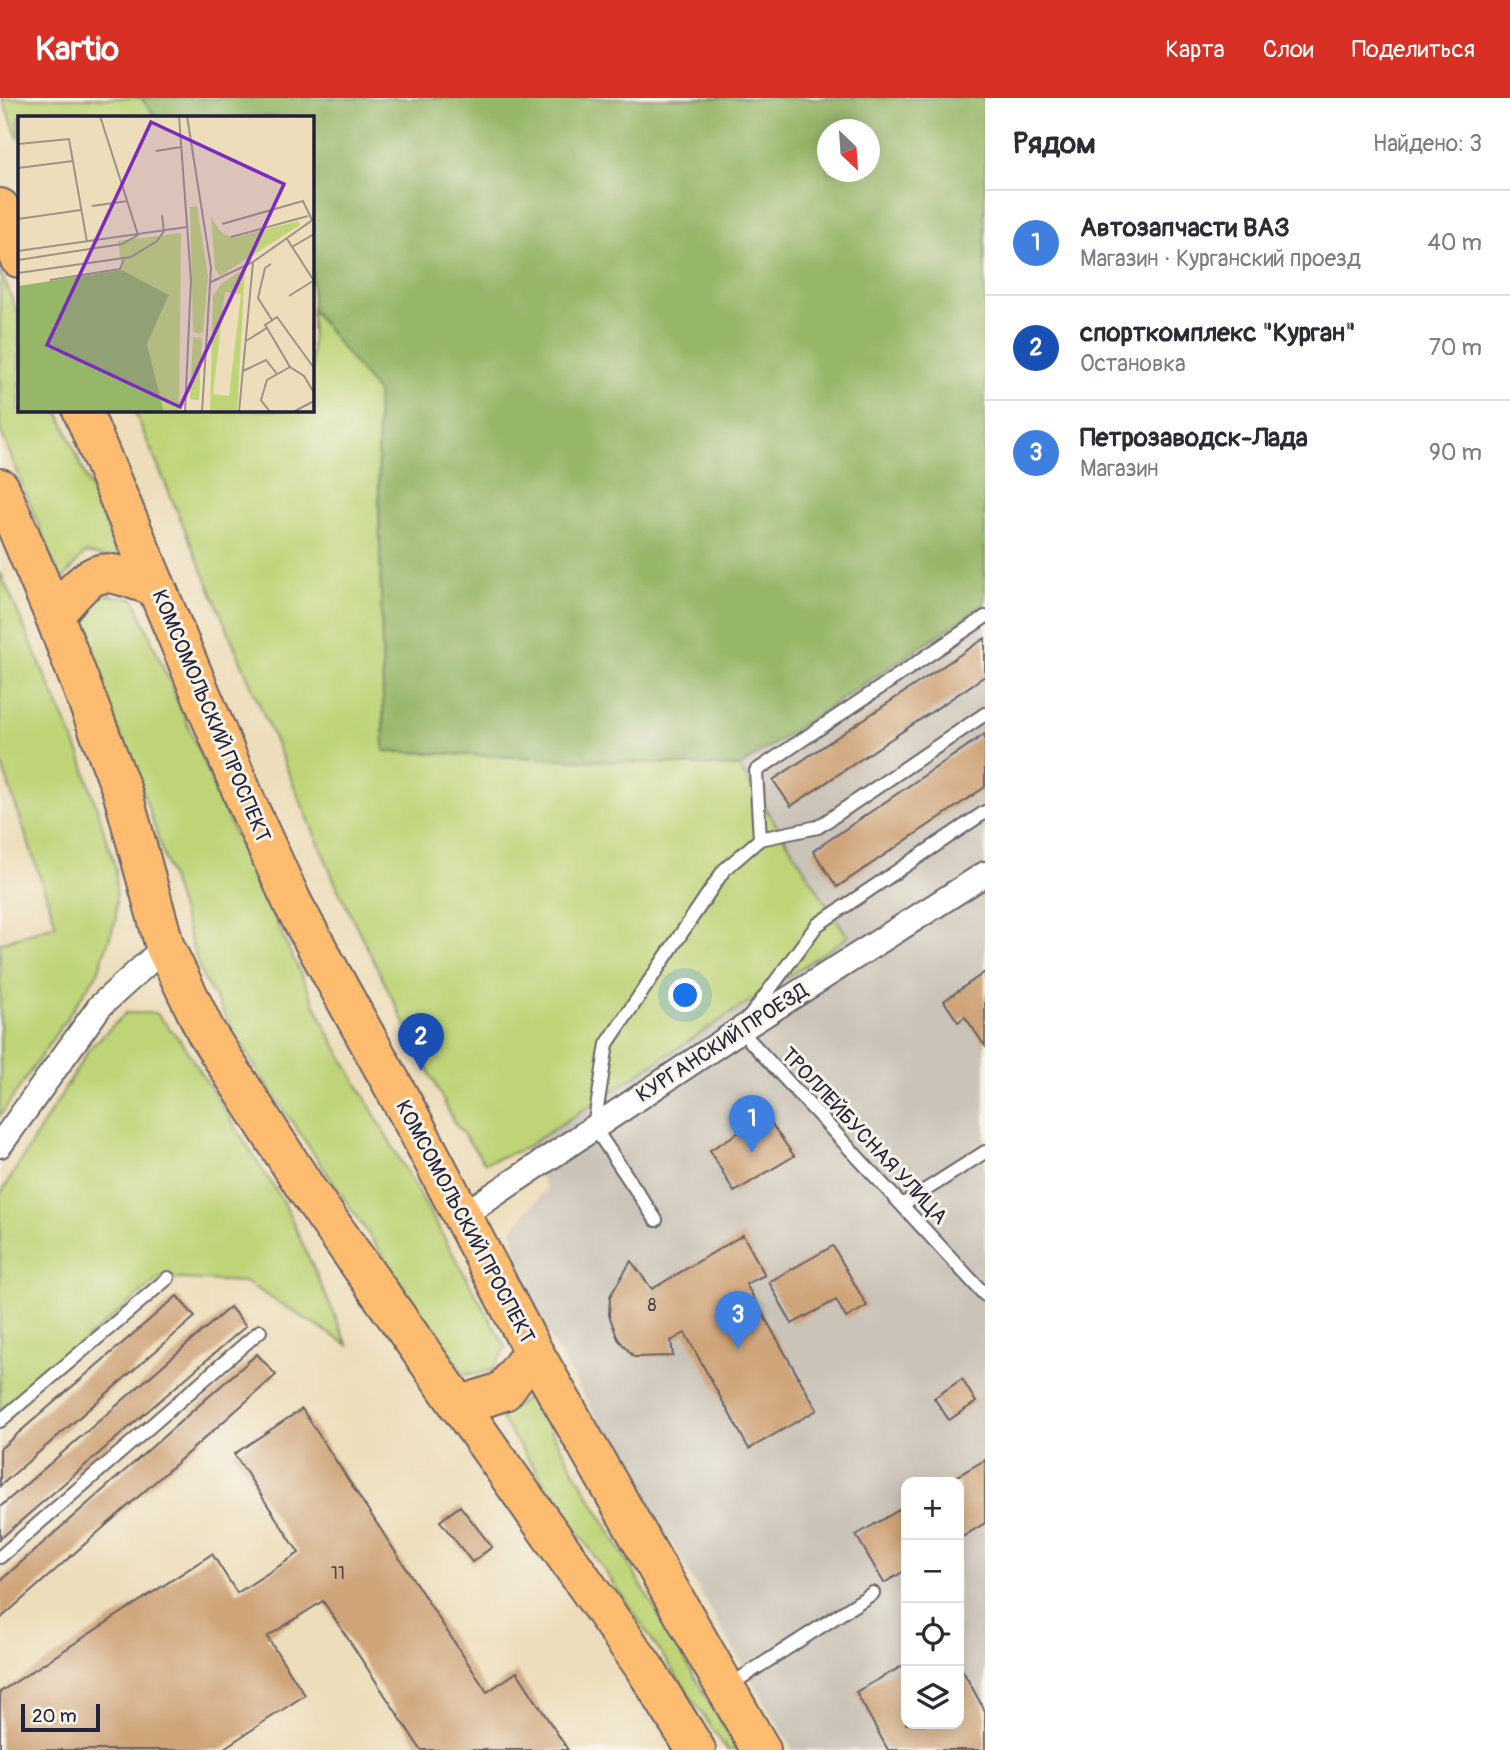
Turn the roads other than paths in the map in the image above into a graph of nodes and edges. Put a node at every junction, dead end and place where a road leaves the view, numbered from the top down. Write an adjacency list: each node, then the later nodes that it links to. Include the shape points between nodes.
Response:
1 (0, 208): 2 (main road)
2 (18, 255)
3 (82, 411): 5 (main road, КОМСОМОЛЬСКИЙ ПРОСПЕКТ)
4 (0, 488): 6 (main road)
5 (155, 587): 6 (main road, via 112,572 90,577); 18 (main road, КОМСОМОЛЬСКИЙ ПРОСПЕКТ, via 293,904)
6 (54, 615): 12 (main road, via 122,791)
7 (985, 617): 10 (lane, via 756,771)
8 (985, 715): 10 (lane, via 818,827)
9 (985, 812): 13 (lane, via 817,925)
10 (760, 839): 14 (lane, via 724,870 607,1044)
11 (985, 874): 13 (street, КУРГАНСКИЙ ПРОЕЗД)
12 (165, 947): 15 (street, via 100,1006); 24 (main road, via 206,1032 307,1190)
13 (740, 1030): 14 (street, КУРГАНСКИЙ ПРОЕЗД); 17 (lane, ТРОЛЛЕЙБУСНАЯ УЛИЦА)
14 (594, 1127): 18 (street, КУРГАНСКИЙ ПРОЕЗД); 19 (lane)
15 (0, 1145)
16 (985, 1152): 17 (lane)
17 (902, 1205): 21 (lane, ТРОЛЛЕЙБУСНАЯ УЛИЦА)
18 (462, 1216): 23 (main road, КОМСОМОЛЬСКИЙ ПРОСПЕКТ)
19 (656, 1220)
20 (168, 1278): 25 (lane)
21 (985, 1296)
22 (260, 1331): 26 (lane)
23 (533, 1351): 24 (main road, via 504,1391); 28 (main road, КОМСОМОЛЬСКИЙ ПРОСПЕКТ)
24 (459, 1406): 29 (main road, via 644,1667)
25 (0, 1420)
26 (0, 1558)
27 (873, 1593): 28 (lane)
28 (724, 1689): 30 (main road, КОМСОМОЛЬСКИЙ ПРОСПЕКТ)
29 (696, 1750)
30 (761, 1750)

